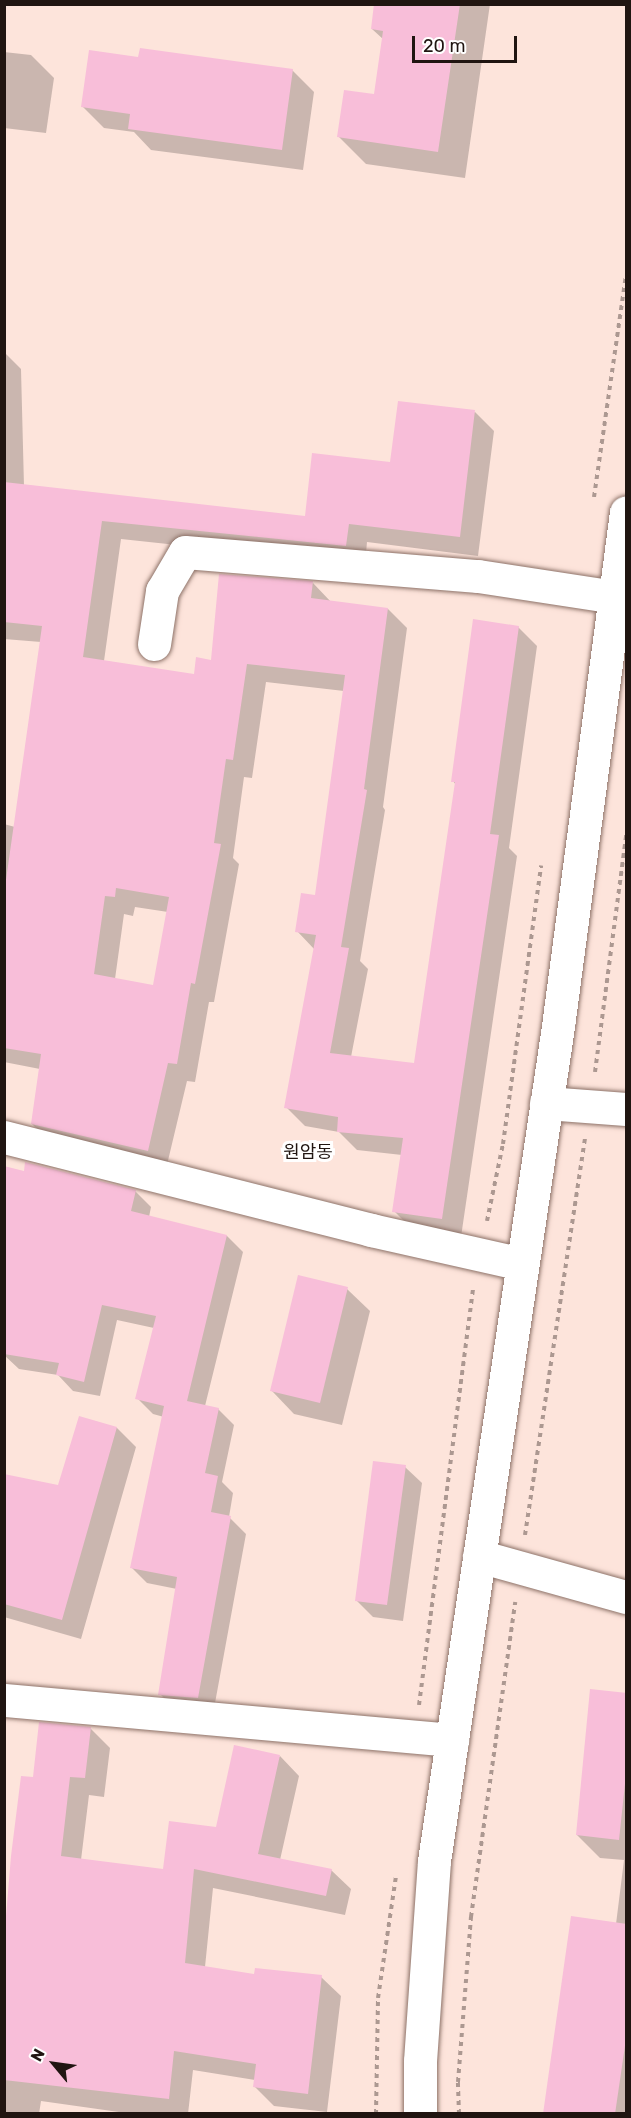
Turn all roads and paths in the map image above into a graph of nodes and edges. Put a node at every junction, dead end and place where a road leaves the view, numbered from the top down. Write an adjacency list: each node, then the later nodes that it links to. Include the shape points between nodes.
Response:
1 (627, 274): 2 (path)
2 (592, 510)
3 (627, 512): 4 (street)
4 (615, 597): 5 (street, via 478,576 185,552 162,591); 8 (street)
5 (153, 644)
6 (627, 835): 9 (path)
7 (542, 862): 12 (path, via 502,1144)
8 (546, 1103): 9 (street); 13 (street)
9 (590, 1106): 10 (street); 15 (path)
10 (627, 1109)
11 (4, 1137): 12 (street)
12 (480, 1254): 13 (street); 18 (path)
13 (522, 1263): 14 (street)
14 (479, 1556): 15 (street); 19 (street)
15 (520, 1567): 16 (street); 23 (path, via 471,1917)
16 (627, 1597)
17 (4, 1700): 18 (street)
18 (415, 1736): 19 (street)
19 (452, 1740): 22 (street, via 434,1861)
20 (397, 1868): 21 (path, via 378,1998)
21 (376, 2114)
22 (420, 2114)
23 (459, 2114)

